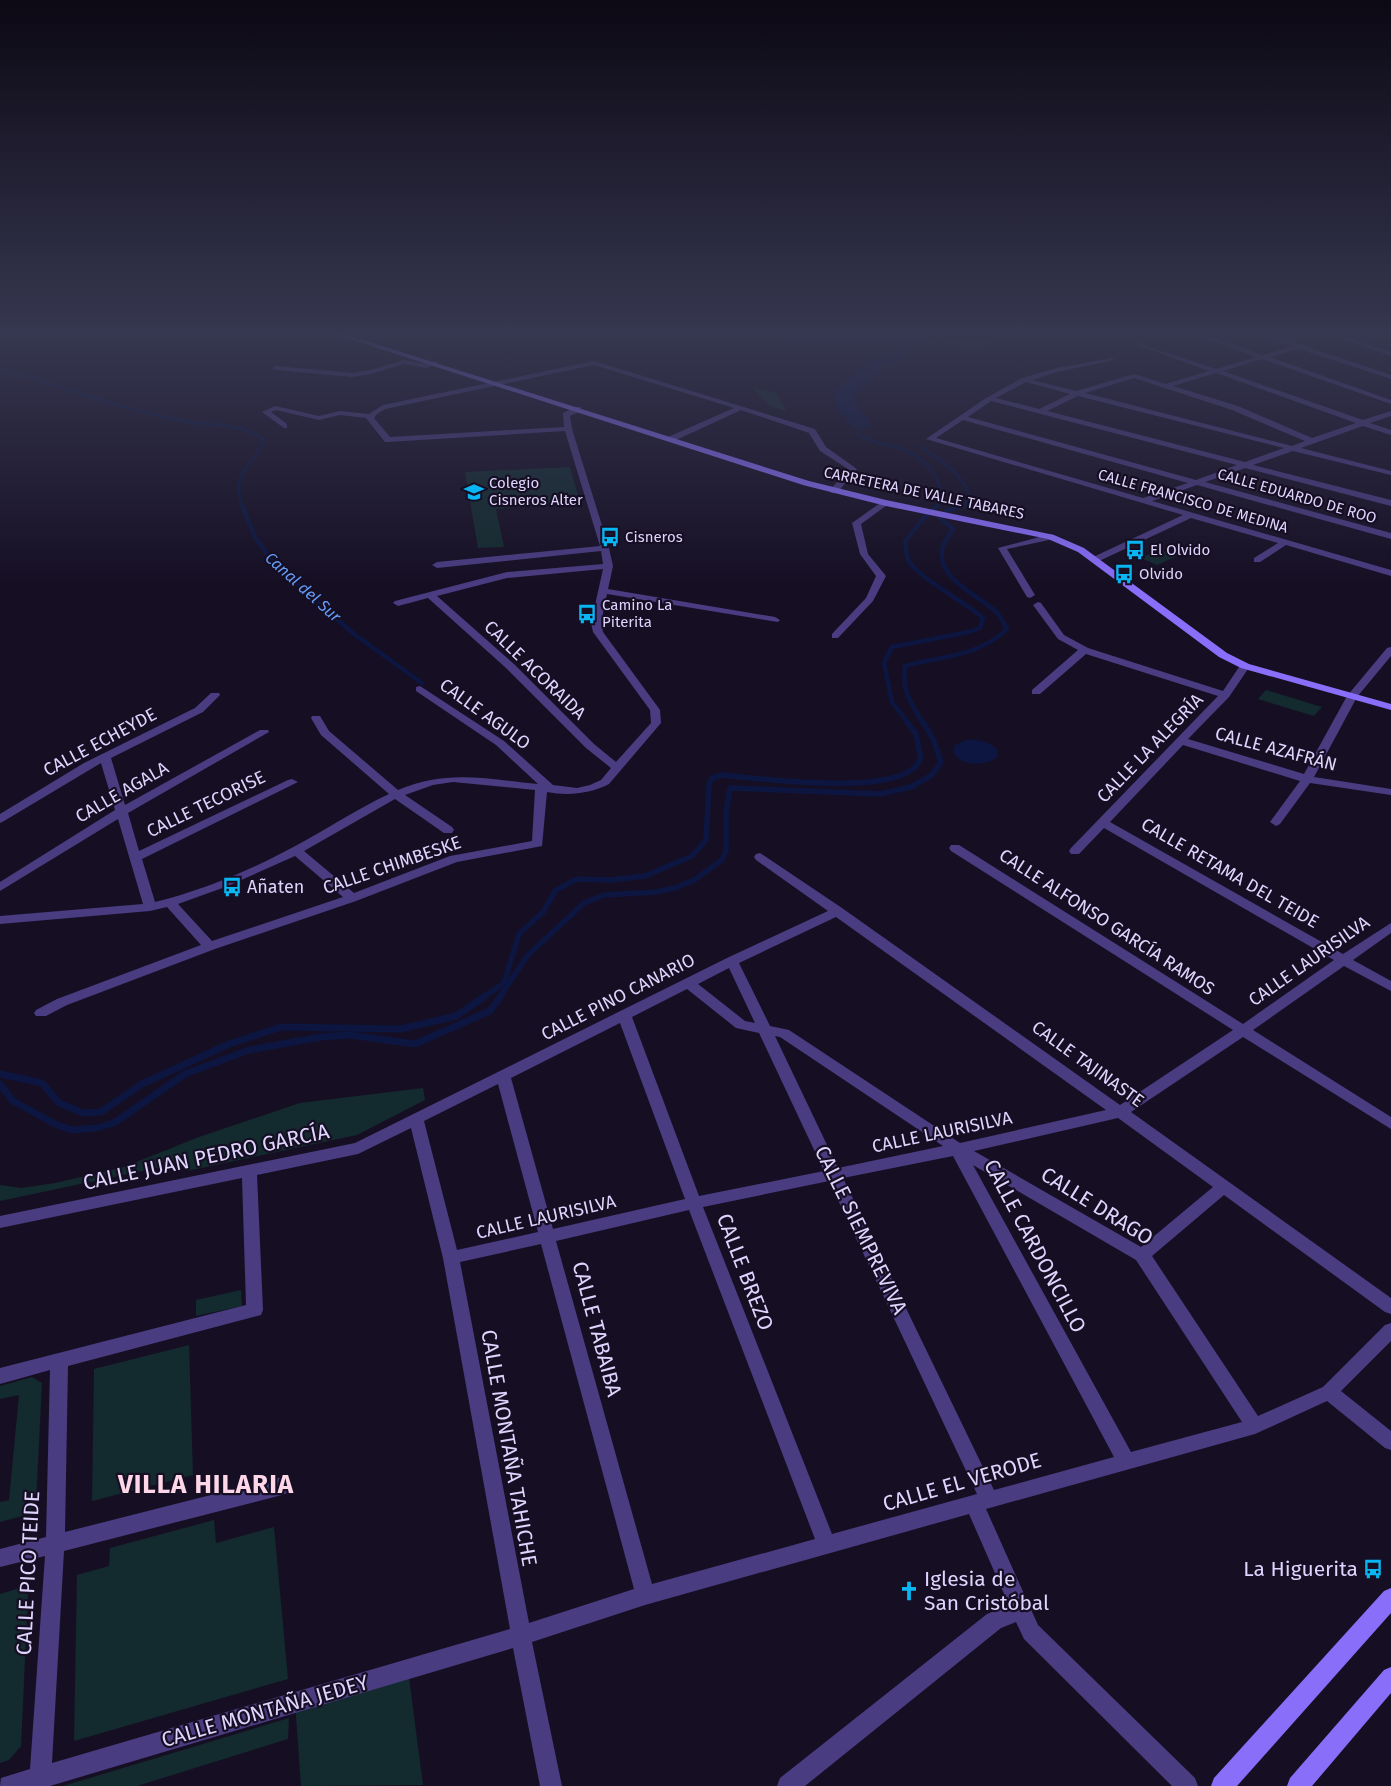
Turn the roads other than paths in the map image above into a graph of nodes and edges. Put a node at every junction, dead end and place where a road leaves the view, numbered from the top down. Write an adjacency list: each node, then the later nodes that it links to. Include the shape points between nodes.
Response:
1 (273, 417): 14 (street)
2 (370, 417): 15 (street, via 388,440 477,432)
3 (566, 417): 15 (street)
4 (604, 417): 17 (main road, CARRETERA DE VALLE TABARES)
5 (719, 417): 17 (street)
6 (769, 417): 23 (street, via 812,431 823,449 853,469)
7 (1066, 417): 20 (street)
8 (1174, 417): 19 (street)
9 (1257, 417): 18 (street)
10 (1346, 417): 13 (street)
11 (1378, 417): 13 (street)
12 (964, 418): 22 (street, CALLE EDUARDO DE ROO); 24 (street, CALLE FRANCISCO DE MEDINA, via 930,439)
13 (1362, 423): 16 (street); 18 (street)
14 (284, 426)
15 (568, 430): 31 (street)
16 (1391, 433)
17 (671, 439): 23 (main road, CARRETERA DE VALLE TABARES)
18 (1312, 441): 19 (street)
19 (1292, 448): 20 (street); 21 (street)
20 (1246, 464): 22 (street); 25 (street)
21 (1391, 473)
22 (1196, 482): 24 (street); 28 (street, CALLE EDUARDO DE ROO)
23 (834, 490): 26 (main road, CARRETERA DE VALLE TABARES)
24 (1144, 501): 27 (street, CALLE FRANCISCO DE MEDINA)
25 (1391, 502)
26 (886, 503): 29 (main road, CARRETERA DE VALLE TABARES); 43 (street, via 856,523 864,554 881,576 870,599)
27 (1190, 515): 30 (street, CALLE FRANCISCO DE MEDINA); 32 (street)
28 (1391, 536)
29 (1051, 537): 32 (main road, CARRETERA DE VALLE TABARES, via 1081,550); 38 (street, via 1002,548)
30 (1286, 542): 33 (street); 36 (street, CALLE FRANCISCO DE MEDINA)
31 (605, 548): 34 (street); 35 (street)
32 (1094, 560): 46 (main road, CARRETERA DE VALLE TABARES, via 1223,655)
33 (1257, 560)
34 (436, 565)
35 (608, 566): 37 (street); 39 (street, via 507,575)
36 (1391, 573)
37 (602, 591): 42 (street); 57 (street, via 596,623 598,632 655,710 656,724)
38 (1030, 595)
39 (430, 596): 40 (street); 57 (street, CALLE ACORAIDA, via 510,666 590,746)
40 (398, 603)
41 (1038, 605): 44 (street, via 1061,637)
42 (775, 620)
43 (835, 636)
44 (1084, 650): 48 (street); 50 (street)
45 (1391, 650): 51 (street)
46 (1245, 666): 50 (street, CALLE LA ALEGRÍA); 51 (main road, CARRETERA DE VALLE TABARES)
47 (420, 689): 60 (street, CALLE AGULO, via 500,743)
48 (1036, 692)
49 (215, 695): 56 (street, CALLE ECHEYDE, via 199,710)
50 (1225, 695): 55 (street, CALLE LA ALEGRÍA)
51 (1352, 696): 52 (main road, CARRETERA DE VALLE TABARES); 58 (street)
52 (1391, 707)
53 (316, 718): 62 (street, via 325,733)
54 (264, 732): 63 (street, CALLE AGALA)
55 (1182, 741): 58 (street, CALLE AZAFRÁN); 65 (street, CALLE LA ALEGRÍA)
56 (105, 757): 63 (street); 64 (street, CALLE ECHEYDE)
57 (617, 768): 60 (street, via 605,782 593,788 577,791)
58 (1307, 778): 61 (street, CALLE AZAFRÁN); 66 (street)
59 (292, 782): 72 (street, CALLE TECORISE)
60 (546, 788): 62 (street, via 453,779 420,784); 74 (street, CALLE CHIMBESKE, via 538,843 454,859)
61 (1391, 792)
62 (397, 795): 67 (street); 69 (street)
63 (122, 811): 72 (street); 73 (street, CALLE AGALA)
64 (0, 819)
65 (1102, 822): 70 (street, CALLE LA ALEGRÍA); 81 (street, CALLE RETAMA DEL TEIDE)
66 (1276, 822)
67 (448, 830)
68 (955, 848): 88 (street, CALLE ALFONSO GARCÍA RAMOS)
69 (296, 851): 74 (street); 75 (street, via 210,889)
70 (1075, 851)
71 (760, 857): 77 (street, CALLE TAJINASTE)
72 (135, 858): 76 (street)
73 (0, 887)
74 (352, 898): 80 (street, CALLE CHIMBESKE)
75 (170, 902): 76 (street); 80 (street)
76 (150, 907): 78 (street)
77 (838, 911): 82 (street, CALLE PINO CANARIO); 90 (street, CALLE TAJINASTE)
78 (0, 920)
79 (1391, 927): 81 (street, CALLE LAURISILVA)
80 (210, 946): 85 (street, CALLE CHIMBESKE)
81 (1342, 959): 84 (street, CALLE RETAMA DEL TEIDE); 88 (street, CALLE LAURISILVA)
82 (732, 961): 83 (street, CALLE PINO CANARIO); 87 (street, CALLE SIEMPREVIVA)
83 (688, 984): 86 (street, CALLE PINO CANARIO); 87 (street, CALLE CARDONCILLO, via 742,1025)
84 (1391, 987)
85 (41, 1013)
86 (624, 1015): 89 (street, CALLE PINO CANARIO); 97 (street, CALLE BREZO)
87 (763, 1029): 93 (street, CALLE CARDONCILLO, via 784,1033); 95 (street, CALLE SIEMPREVIVA)
88 (1242, 1031): 90 (street, CALLE LAURISILVA); 92 (street, CALLE ALFONSO GARCÍA RAMOS)
89 (503, 1076): 91 (street, CALLE PINO CANARIO); 99 (street, CALLE TABAIBA)
90 (1120, 1112): 93 (street, CALLE LAURISILVA); 96 (street, CALLE TAJINASTE)
91 (416, 1119): 94 (street, CALLE JUAN PEDRO GARCÍA, via 358,1148); 101 (street, CALLE MONTAÑA TAHICHE)
92 (1391, 1124)
93 (958, 1149): 95 (street, CALLE LAURISILVA); 100 (street, CALLE DRAGO); 109 (street, CALLE CARDONCILLO)
94 (250, 1169): 98 (street, CALLE JUAN PEDRO GARCÍA); 104 (street, via 255,1310)
95 (834, 1173): 97 (street, CALLE LAURISILVA); 111 (street, CALLE SIEMPREVIVA)
96 (1223, 1187): 100 (street); 102 (street, CALLE TAJINASTE)
97 (694, 1203): 99 (street, CALLE LAURISILVA); 113 (street, CALLE BREZO)
98 (0, 1222)
99 (548, 1235): 101 (street, CALLE LAURISILVA); 115 (street, CALLE TABAIBA)
100 (1142, 1255): 107 (street, CALLE DRAGO)
101 (451, 1258): 118 (street, CALLE MONTAÑA TAHICHE)
102 (1391, 1308)
103 (1391, 1330): 106 (street, CALLE EL VERODE)
104 (59, 1362): 105 (street); 112 (street, CALLE PICO TEIDE)
105 (0, 1376)
106 (1329, 1392): 107 (street, CALLE EL VERODE); 108 (street)
107 (1255, 1426): 109 (street, CALLE EL VERODE)
108 (1391, 1442)
109 (1126, 1460): 111 (street, CALLE EL VERODE)
110 (282, 1486): 112 (street)
111 (982, 1502): 113 (street, CALLE EL VERODE); 117 (street, CALLE SIEMPREVIVA)
112 (55, 1545): 114 (street); 120 (street, CALLE PICO TEIDE)
113 (827, 1545): 115 (street, CALLE EL VERODE)
114 (0, 1558)
115 (645, 1595): 118 (street, CALLE EL VERODE)
116 (1391, 1598): 125 (main road)
117 (1021, 1610): 123 (street, via 994,1621); 124 (street, CALLE SIEMPREVIVA, via 1031,1632)
118 (521, 1636): 120 (street, CALLE MONTAÑA JEDEY); 122 (street, CALLE MONTAÑA TAHICHE)
119 (1391, 1678): 126 (main road)
120 (40, 1781): 121 (street, CALLE MONTAÑA JEDEY)
121 (10, 1786)
122 (551, 1786)
123 (788, 1786)
124 (1187, 1786)
125 (1222, 1786)
126 (1298, 1786)

